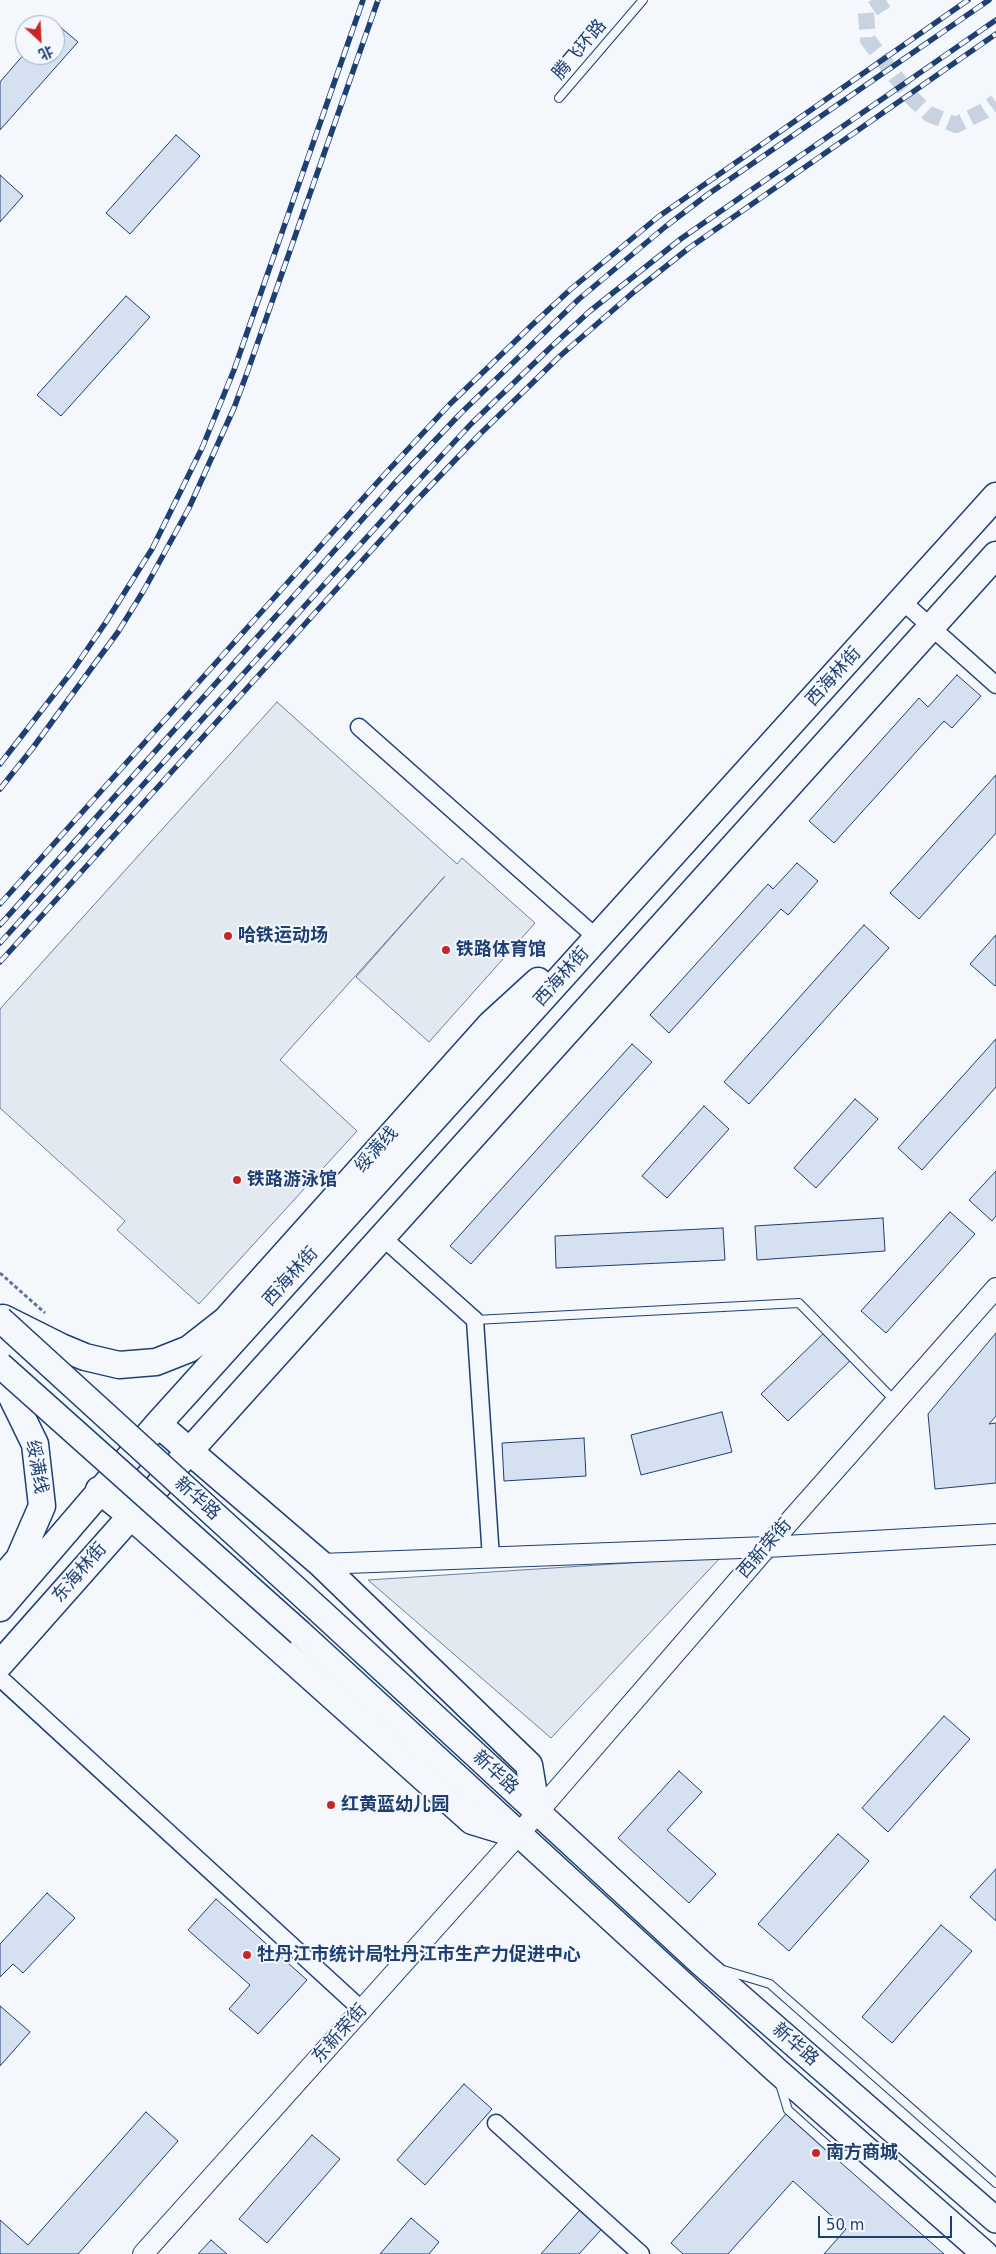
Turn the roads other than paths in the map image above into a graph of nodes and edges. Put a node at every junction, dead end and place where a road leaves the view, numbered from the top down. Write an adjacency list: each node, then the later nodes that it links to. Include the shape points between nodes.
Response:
1 (643, 0): 2 (lane, 腾飞环路)
2 (559, 98)
3 (996, 496): 5 (highway, 西海林街)
4 (996, 556): 6 (highway)
5 (902, 601): 6 (street); 9 (highway, 西海林街)
6 (932, 628): 7 (street); 10 (highway)
7 (996, 685)
8 (359, 727): 9 (street)
9 (594, 942): 12 (highway, 绥满线, via 536,982 491,1024 226,1320 189,1349 156,1362 119,1365 85,1357); 17 (highway, 西海林街)
10 (382, 1237): 13 (street); 18 (highway)
11 (996, 1288): 16 (street, 西新荣街)
12 (0, 1317): 29 (main road, 新华路, bridge)
13 (475, 1320): 16 (lane, via 799,1303); 23 (street)
14 (0, 1365): 30 (main road, 新华路, bridge, via 300,1633)
15 (0, 1380): 25 (highway, 绥满线, via 35,1444 42,1506 19,1559)
16 (896, 1402): 22 (street, 西新荣街)
17 (158, 1424): 18 (highway); 19 (highway, 西海林街)
18 (189, 1451): 20 (highway, 东海林街); 24 (highway)
19 (99, 1490): 20 (highway); 26 (highway)
20 (131, 1516): 27 (highway, 东海林街); 30 (highway, via 472,1822)
21 (996, 1534): 22 (street)
22 (767, 1547): 23 (street); 29 (street, 西新荣街)
23 (491, 1558): 24 (street)
24 (320, 1564): 29 (highway, via 528,1765)
25 (0, 1581)
26 (0, 1608)
27 (0, 1664)
28 (0, 1678): 32 (street)
29 (538, 1812): 30 (street, 东新荣街); 31 (main road, 新华路)
30 (518, 1835): 32 (street, 东新荣街); 38 (main road, 新华路, via 776,2070)
31 (700, 1962): 34 (lane, via 770,1984); 35 (main road, 新华路)
32 (362, 2010): 36 (street, 东新荣街)
33 (496, 2124): 37 (street)
34 (996, 2183)
35 (996, 2220)
36 (143, 2254)
37 (641, 2254)
38 (985, 2254)

